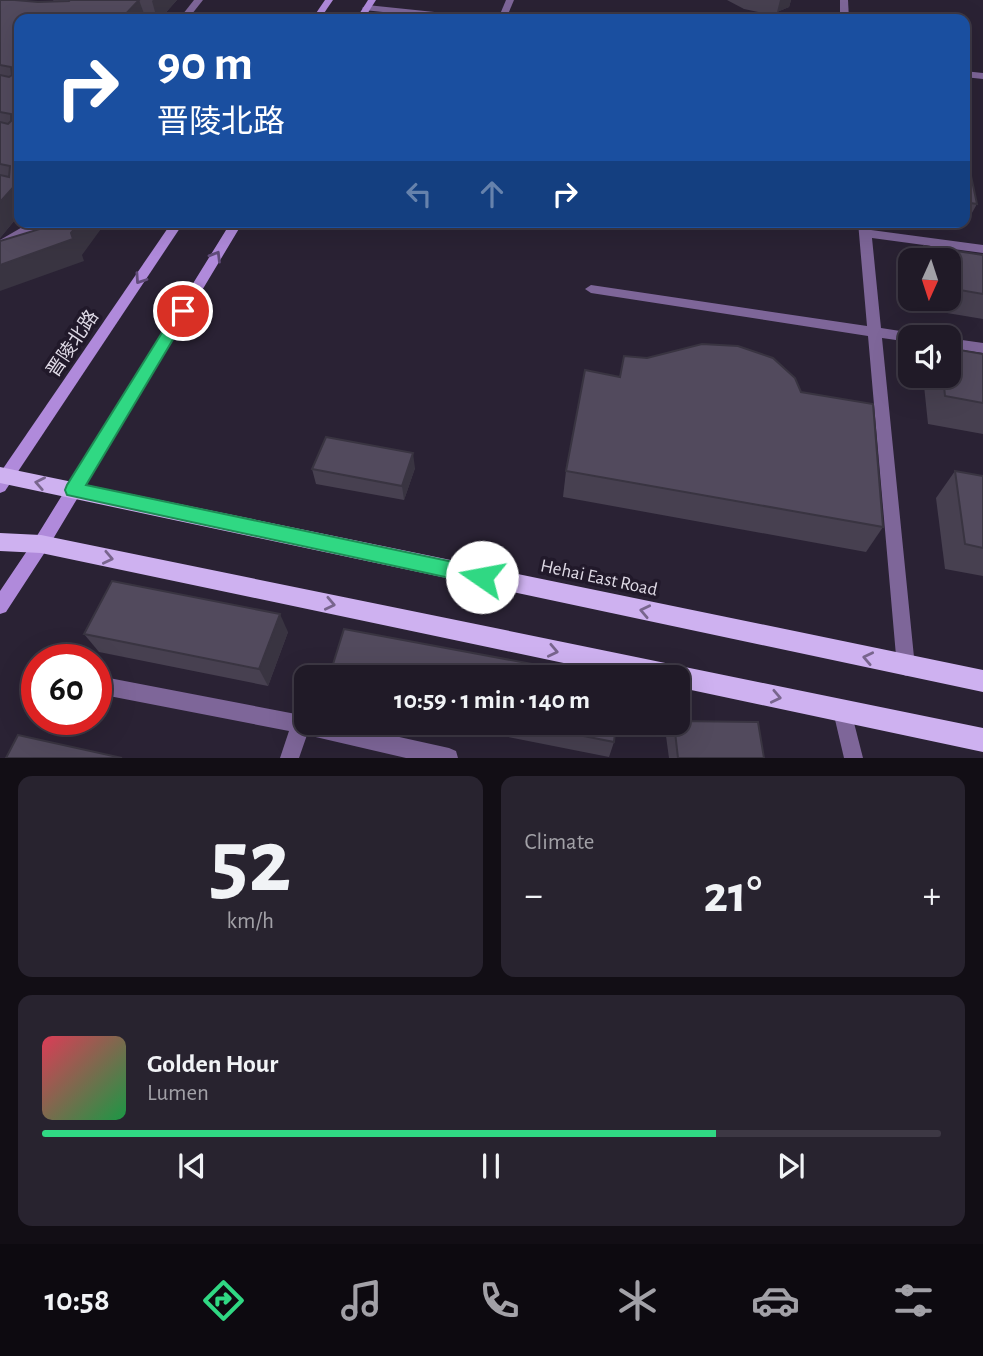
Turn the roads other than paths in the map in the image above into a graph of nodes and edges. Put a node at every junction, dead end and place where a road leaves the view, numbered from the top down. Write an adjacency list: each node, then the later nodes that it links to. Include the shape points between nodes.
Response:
1 (199, 0): 3 (street)
2 (369, 4): 4 (street)
3 (187, 14)
4 (438, 14)
5 (33, 228): 10 (street)
6 (174, 228): 17 (main road, 晋陵北路, one-way to 17)
7 (233, 228): 18 (main road, one-way to 7)
8 (864, 228): 13 (street)
9 (869, 228): 11 (street)
10 (0, 245)
11 (983, 249)
12 (591, 289): 13 (street)
13 (873, 332): 14 (street); 22 (street)
14 (898, 336)
15 (961, 345): 16 (street)
16 (983, 348)
17 (2, 480): 18 (main road, Hehai East Road, one-way to 17)
18 (74, 490): 20 (main road); 22 (main road, Hehai East Road, one-way to 18)
19 (0, 542): 20 (main road)
20 (41, 544): 21 (main road); 25 (main road, one-way to 25)
21 (0, 606)
22 (906, 667): 23 (main road, Hehai East Road)
23 (983, 681)
24 (112, 688): 26 (street)
25 (842, 711): 29 (main road); 32 (street)
26 (294, 723)
27 (297, 735): 30 (street)
28 (349, 735): 31 (street)
29 (983, 740)
30 (289, 758)
31 (449, 758)
32 (854, 758)

